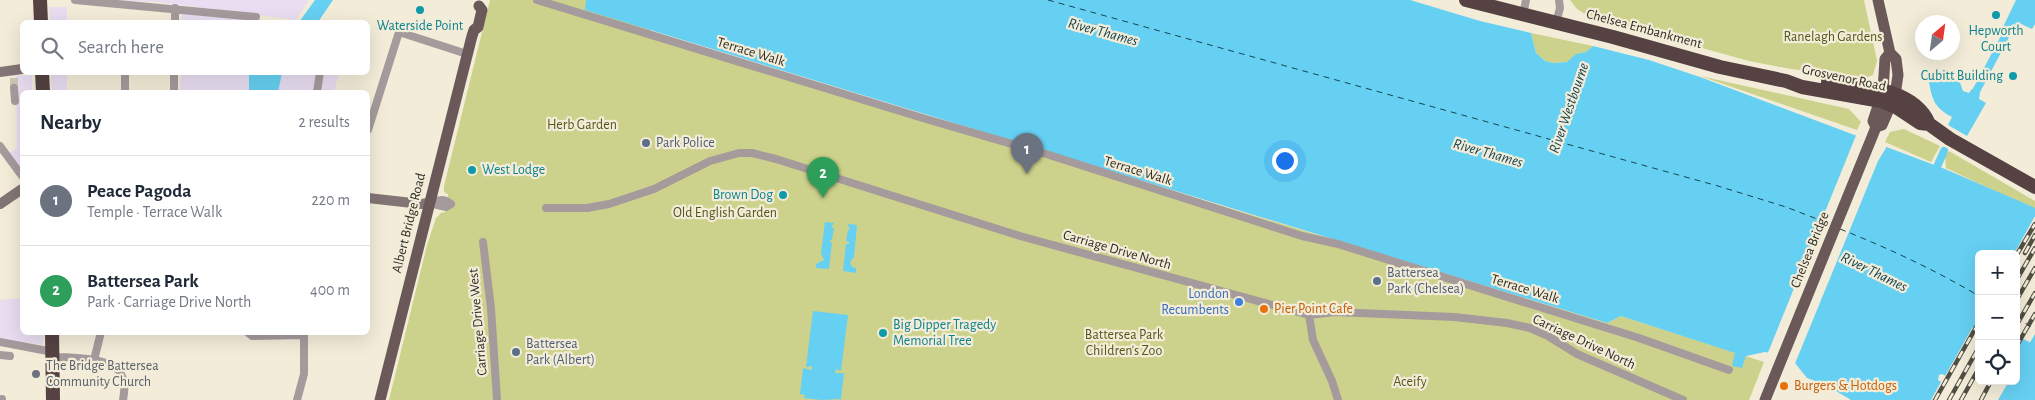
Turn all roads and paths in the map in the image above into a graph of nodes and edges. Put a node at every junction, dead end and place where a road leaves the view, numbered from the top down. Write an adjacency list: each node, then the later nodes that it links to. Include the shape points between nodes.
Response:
1 (40, 0): 12 (highway)
2 (75, 0): 9 (street)
3 (537, 0): 51 (street, Terrace Walk, via 1043,153 1302,236 1416,268 1639,338)
4 (1466, 0): 10 (highway, Chelsea Embankment)
5 (1526, 0): 10 (street)
6 (1559, 0): 14 (street)
7 (1878, 0): 28 (main road, via 1890,53 1885,59)
8 (480, 3): 15 (main road, Albert Bridge Road, via 482,12)
9 (175, 8): 11 (street); 13 (street)
10 (1523, 15): 14 (highway, Chelsea Embankment)
11 (256, 17)
12 (41, 20)
13 (175, 20)
14 (1556, 23): 22 (highway, Chelsea Embankment, via 1720,67)
15 (467, 54): 30 (street, via 399,32); 36 (main road, Albert Bridge Road)
16 (0, 72): 17 (street)
17 (17, 72)
18 (42, 75): 24 (highway)
19 (125, 75): 25 (street)
20 (174, 75): 26 (street)
21 (320, 75): 27 (street)
22 (1786, 81): 28 (highway, Grosvenor Road, via 1804,79)
23 (14, 88): 29 (street)
24 (43, 90)
25 (125, 90)
26 (174, 90)
27 (317, 90)
28 (1888, 98): 33 (highway, Grosvenor Road, via 1920,123 1928,124); 59 (main road, Chelsea Bridge, via 1882,125 1874,132)
29 (14, 101)
30 (370, 124)
31 (0, 146): 32 (street)
32 (20, 173)
33 (2035, 187)
34 (20, 189): 37 (street)
35 (370, 198): 36 (street)
36 (429, 203): 55 (main road, Albert Bridge Road)
37 (0, 204)
38 (546, 208): 40 (street, Carriage Drive North, via 587,208 609,204 654,189 710,161 752,153 1020,236)
39 (483, 242): 56 (street, Carriage Drive West)
40 (1308, 315): 57 (street, via 1313,340); 58 (street, Carriage Drive North, via 1336,312 1454,317 1530,328 1576,354)
41 (52, 335): 48 (highway)
42 (100, 335): 50 (street)
43 (251, 335): 44 (street)
44 (278, 335)
45 (304, 335): 54 (street, via 304,374)
46 (0, 342): 48 (street)
47 (0, 355): 49 (street)
48 (53, 355): 50 (street); 52 (highway)
49 (10, 356)
50 (94, 360): 53 (street, via 118,370 124,381)
51 (1729, 370)
52 (53, 400)
53 (123, 400)
54 (297, 400)
55 (380, 400)
56 (497, 400)
57 (1338, 400)
58 (1683, 400)
59 (1765, 400)

